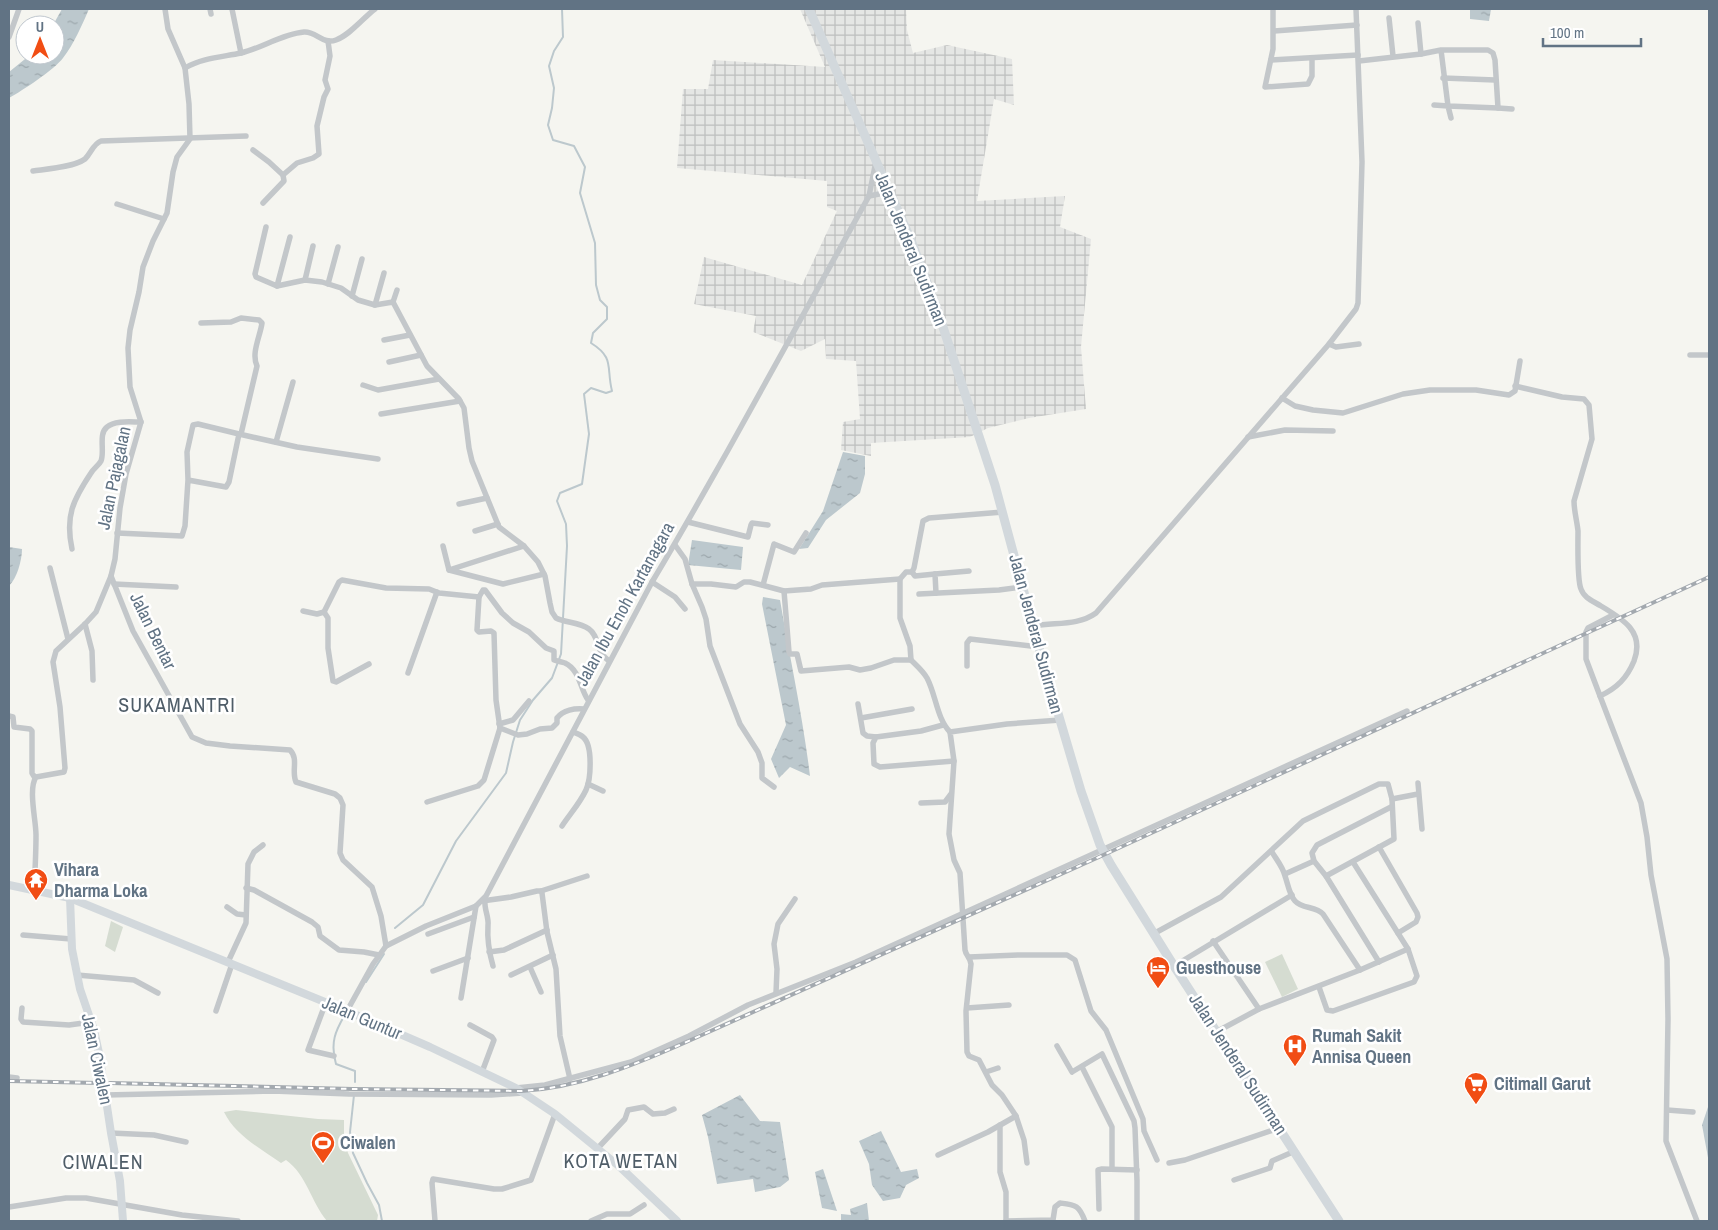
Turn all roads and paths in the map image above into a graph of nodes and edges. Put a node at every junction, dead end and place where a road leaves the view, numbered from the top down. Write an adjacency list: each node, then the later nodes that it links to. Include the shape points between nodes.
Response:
1 (20, 9): 12 (street)
2 (166, 9): 21 (street, via 168,29)
3 (232, 9): 15 (street)
4 (375, 9): 13 (street, via 339,39)
5 (808, 9): 32 (main road, Jalan Jenderal Sudirman)
6 (1273, 9): 11 (street)
7 (1356, 9): 10 (street)
8 (1389, 18): 17 (street)
9 (1418, 23): 16 (street)
10 (1357, 25): 11 (street); 19 (street)
11 (1274, 31): 20 (street)
12 (9, 37)
13 (328, 41): 15 (street, via 302,32); 34 (street, via 330,56 325,80 328,88 317,126 319,154 296,163)
14 (1441, 50): 16 (street); 22 (street); 23 (street, via 1488,50 1495,60)
15 (241, 53): 21 (street)
16 (1421, 54): 17 (street)
17 (1393, 56): 19 (street)
18 (1312, 58): 19 (street); 20 (street); 20 (street, via 1312,76 1308,84 1265,86)
19 (1358, 58): 56 (street, via 1362,170 1358,302)
20 (1271, 60)
21 (185, 68): 30 (street)
22 (1443, 78): 23 (street); 25 (street)
23 (1495, 80): 26 (street)
24 (1434, 105): 25 (street)
25 (1448, 106): 26 (street); 28 (street)
26 (1498, 108): 27 (street)
27 (1512, 109)
28 (1450, 118)
29 (246, 136): 30 (street)
30 (190, 138): 33 (street, via 101,141 79,163); 39 (street, Jalan Pajagalan, via 177,157)
31 (253, 150): 34 (street)
32 (876, 161): 35 (main road, Jalan Jenderal Sudirman); 36 (street, Jalan Ibu Enoh Kartanagara)
33 (33, 171)
34 (283, 175): 37 (street, via 284,181)
35 (889, 192): 36 (street); 79 (main road, Jalan Jenderal Sudirman, via 938,312)
36 (869, 196): 80 (street, Jalan Ibu Enoh Kartanagara)
37 (263, 203)
38 (116, 204): 39 (street)
39 (164, 219): 70 (street, Jalan Pajagalan, via 143,267 130,330 130,387)
40 (266, 227): 48 (street, via 255,274)
41 (290, 237): 48 (street)
42 (314, 246): 46 (street)
43 (338, 247): 47 (street)
44 (362, 259): 50 (street)
45 (384, 273): 52 (street)
46 (305, 280): 47 (street); 48 (street)
47 (328, 284): 50 (street)
48 (277, 286)
49 (397, 290): 51 (street)
50 (352, 296): 52 (street)
51 (393, 302): 52 (street); 54 (street)
52 (375, 305)
53 (202, 323): 72 (street, via 231,322 241,318 262,323 254,360 257,366)
54 (410, 335): 55 (street); 58 (street)
55 (384, 340)
56 (1329, 344): 57 (street, via 1336,347); 67 (street)
57 (1359, 344)
58 (420, 355): 62 (street); 63 (street)
59 (1690, 355): 60 (street)
60 (1709, 355)
61 (1520, 361): 66 (street)
62 (389, 362)
63 (439, 379): 65 (street, via 378,390); 68 (street)
64 (293, 382): 74 (street)
65 (363, 385)
66 (1515, 386): 67 (street, via 1514,393 1509,395 1476,390 1430,390 1403,394 1343,413 1295,406); 112 (street, via 1584,399 1588,405 1592,438 1574,501 1580,586 1587,598)
67 (1282, 398): 73 (street)
68 (460, 402): 69 (street); 77 (street, via 464,408 470,454)
69 (381, 414)
70 (141, 422): 84 (street, Jalan Pajagalan, via 126,474); 89 (street, via 114,423 104,431 102,459 78,496 68,520)
71 (1333, 431): 73 (street, via 1285,430)
72 (240, 434): 74 (street); 76 (street, via 226,487); 76 (street, via 193,425 186,452)
73 (1248, 437): 114 (street, via 1096,613 1088,619 1074,622)
74 (276, 442): 75 (street)
75 (378, 459)
76 (188, 480): 84 (street, via 182,536)
77 (487, 498): 78 (street); 81 (street)
78 (459, 504)
79 (1003, 512): 93 (street, via 923,521); 102 (main road, Jalan Jenderal Sudirman)
80 (688, 522): 82 (street, via 748,537 752,523); 86 (street, Jalan Ibu Enoh Kartanagara)
81 (498, 524): 83 (street); 88 (street)
82 (768, 526)
83 (475, 531)
84 (117, 533): 96 (street, Jalan Pajagalan)
85 (806, 533): 101 (street, via 794,552 774,544)
86 (675, 545): 98 (street, Jalan Ibu Enoh Kartanagara); 100 (street, via 685,559)
87 (443, 546): 91 (street)
88 (524, 546): 91 (street); 94 (street)
89 (72, 548)
90 (50, 568): 115 (street)
91 (449, 570): 94 (street, via 503,584)
92 (969, 571): 95 (street)
93 (912, 572): 95 (street, via 915,576); 97 (street, via 906,572)
94 (544, 574): 118 (street, via 552,612 559,620 591,630 601,656)
95 (935, 574): 106 (street)
96 (111, 576): 99 (street, Jalan Bentar); 113 (street, Jalan Pajagalan, via 96,612)
97 (900, 579): 104 (street); 117 (street, via 900,618 910,646)
98 (652, 582): 109 (street, via 675,597); 118 (street, Jalan Ibu Enoh Kartanagara)
99 (114, 584): 103 (street); 181 (street, Jalan Bentar, via 133,631 192,736 206,743 290,750 295,757 296,782 340,798 343,805 340,853 343,860 372,886)
100 (692, 584): 101 (street, via 736,587 744,582); 142 (street, via 706,619 710,646 740,724 758,752 762,778)
101 (763, 585): 104 (street)
102 (1022, 587): 106 (street); 114 (main road, Jalan Jenderal Sudirman)
103 (176, 588)
104 (784, 591): 117 (street, via 789,652 797,654 801,672 849,667 860,670 894,660)
105 (436, 592): 108 (street); 111 (street, via 340,580); 121 (street)
106 (936, 593): 107 (street)
107 (918, 594)
108 (479, 597): 125 (street, via 482,590 487,591 513,623 554,651 554,660 572,667); 134 (street, via 477,630 494,633)
109 (685, 609)
110 (303, 611): 111 (street)
111 (324, 612): 119 (street, via 328,618 333,681)
112 (1613, 615): 123 (street, via 1586,632 1586,659); 123 (street, via 1634,630 1637,652 1628,676)
113 (85, 624): 115 (street, Jalan Pajagalan); 122 (street, via 92,651)
114 (1034, 626): 116 (main road, Jalan Jenderal Sudirman)
115 (68, 639): 139 (street, Jalan Pajagalan, via 56,651 53,662 65,770)
116 (1039, 647): 120 (street, via 970,639 966,642); 132 (main road, Jalan Jenderal Sudirman)
117 (911, 660): 133 (street, via 926,675)
118 (609, 662): 125 (street, Jalan Ibu Enoh Kartanagara)
119 (369, 664)
120 (966, 666)
121 (408, 673)
122 (93, 680)
123 (1600, 696): 225 (street, via 1641,803 1666,951)
124 (529, 700): 134 (street, via 513,720)
125 (588, 700): 127 (street, Jalan Ibu Enoh Kartanagara)
126 (858, 704): 131 (street)
127 (584, 709): 134 (street, via 576,708 561,714 552,728 527,734 518,735); 135 (street, Jalan Ibu Enoh Kartanagara)
128 (912, 709): 131 (street)
129 (1407, 711): 154 (street)
130 (9, 716): 139 (street, via 13,717 16,728 32,730 32,773)
131 (860, 718): 137 (street, via 865,735)
132 (1060, 720): 136 (street); 154 (main road, Jalan Jenderal Sudirman)
133 (943, 725): 136 (street); 137 (street)
134 (499, 726): 147 (street, via 484,780 478,786)
135 (572, 732): 141 (street, via 584,738 588,745); 168 (street, Jalan Ibu Enoh Kartanagara)
136 (950, 732): 138 (street)
137 (876, 737): 138 (street, via 873,743 874,764 880,768)
138 (954, 761): 144 (street)
139 (35, 778): 163 (street)
140 (1418, 782): 145 (street)
141 (588, 784): 143 (street); 150 (street)
142 (774, 787)
143 (603, 791)
144 (951, 794): 148 (street, via 945,802); 171 (street, via 949,834 960,873)
145 (1418, 794): 146 (street); 151 (street)
146 (1392, 798): 149 (street); 155 (street, via 1388,784 1379,784 1304,821)
147 (427, 802)
148 (921, 803)
149 (1392, 807): 153 (street, via 1394,840); 156 (street, via 1317,846 1312,853)
150 (562, 826)
151 (1422, 830)
152 (263, 845): 162 (street, via 249,860)
153 (1379, 847): 157 (street); 176 (street, via 1418,917 1416,922)
154 (1103, 850): 171 (street); 175 (main road, Jalan Jenderal Sudirman)
155 (1272, 852): 158 (street); 175 (street, via 1221,897)
156 (1314, 861): 158 (street); 160 (street)
157 (1353, 862): 160 (street); 176 (street)
158 (1285, 874): 165 (street)
159 (588, 876): 164 (street)
160 (1326, 876): 188 (street)
161 (9, 885): 163 (street, Jalan Guntur)
162 (246, 888): 172 (street); 184 (street, via 312,922 318,927 320,936 339,950)
163 (34, 891): 166 (street, Jalan Guntur)
164 (541, 891): 168 (street); 174 (street)
165 (1292, 895): 180 (street); 193 (street, via 1299,904 1320,910)
166 (70, 898): 179 (street, Jalan Ciwalen); 189 (street, Jalan Guntur)
167 (795, 899): 200 (street, via 778,924 774,944)
168 (484, 901): 169 (street, Jalan Ibu Enoh Kartanagara); 183 (street)
169 (476, 906): 173 (street); 181 (street, Jalan Ibu Enoh Kartanagara)
170 (227, 907): 172 (street, via 237,914)
171 (962, 914): 186 (street, via 965,950); 200 (street, via 856,962)
172 (246, 915): 189 (street)
173 (474, 918): 177 (street); 187 (street)
174 (547, 930): 183 (street, via 504,950); 185 (street)
175 (1155, 933): 191 (main road, Jalan Jenderal Sudirman)
176 (1398, 933): 182 (street)
177 (428, 934)
178 (23, 935): 179 (street)
179 (71, 938): 195 (street, Jalan Ciwalen)
180 (1213, 941): 191 (street); 206 (street)
181 (386, 946): 184 (street, Jalan Ibu Enoh Kartanagara)
182 (1408, 950): 188 (street); 197 (street, via 1417,976 1414,982 1333,1011 1327,1010)
183 (489, 952): 190 (street)
184 (379, 955): 208 (street, Jalan Ibu Enoh Kartanagara)
185 (554, 956): 192 (street); 220 (street, via 560,1036)
186 (969, 956): 205 (street); 236 (street, via 1067,955 1075,960 1091,1011 1112,1042)
187 (468, 958): 194 (street); 201 (street)
188 (1379, 962): 193 (street)
189 (230, 963): 202 (street, Jalan Guntur); 207 (street)
190 (494, 966)
191 (1174, 966): 211 (main road, Jalan Jenderal Sudirman)
192 (530, 967): 196 (street); 198 (street)
193 (1360, 970): 197 (street)
194 (433, 972)
195 (77, 975): 199 (street, via 134,980); 209 (street, Jalan Ciwalen)
196 (511, 975)
197 (1319, 986): 206 (street)
198 (541, 992)
199 (158, 993)
200 (776, 993): 220 (street, via 631,1062)
201 (461, 998)
202 (326, 1002): 208 (street, Jalan Guntur); 213 (street, via 308,1050)
203 (1009, 1005): 205 (street)
204 (22, 1008): 209 (street, via 22,1022 69,1025)
205 (967, 1008): 217 (street, via 968,1055 978,1059)
206 (1258, 1009): 211 (street)
207 (216, 1011)
208 (347, 1011): 216 (street, Jalan Guntur)
209 (91, 1022): 223 (street, Jalan Ciwalen, via 100,1053)
210 (470, 1025): 216 (street, via 494,1040)
211 (1216, 1032): 230 (main road, Jalan Jenderal Sudirman)
212 (1056, 1046): 214 (street, via 1071,1072)
213 (334, 1056)
214 (1082, 1067): 239 (street, via 1112,1127); 240 (street, via 1100,1054 1104,1056 1134,1121)
215 (998, 1068): 217 (street)
216 (482, 1072): 221 (street, Jalan Guntur)
217 (986, 1072): 228 (street)
218 (9, 1078): 219 (street)
219 (17, 1078)
220 (570, 1079): 221 (street)
221 (516, 1088): 222 (street, Jalan Guntur)
222 (525, 1093): 223 (street, via 273,1091); 227 (street, Jalan Guntur)
223 (106, 1095): 231 (street, Jalan Ciwalen)
224 (674, 1109): 233 (street, via 654,1114 644,1106 631,1108 625,1119)
225 (1667, 1110): 226 (street); 255 (street, via 1668,1149)
226 (1693, 1112)
227 (554, 1114): 233 (street, Jalan Guntur); 248 (street, via 531,1180 494,1189 433,1179)
228 (1016, 1116): 229 (street); 237 (street)
229 (1000, 1125): 235 (street); 251 (street, via 1000,1172 1006,1192)
230 (1279, 1128): 234 (main road, Jalan Jenderal Sudirman); 238 (street)
231 (111, 1132): 232 (street, via 154,1135); 243 (street, Jalan Ciwalen)
232 (186, 1142)
233 (597, 1148): 242 (street, Jalan Guntur, via 620,1167)
234 (1295, 1151): 241 (street, via 1272,1161 1270,1168); 254 (main road, Jalan Jenderal Sudirman)
235 (938, 1155)
236 (1157, 1160)
237 (1027, 1163)
238 (1169, 1163)
239 (1112, 1169): 240 (street); 245 (street, via 1099,1169 1098,1172)
240 (1136, 1170): 253 (street)
241 (1234, 1180)
242 (647, 1202): 249 (street, via 630,1214 607,1214); 250 (street, Jalan Guntur)
243 (122, 1204): 244 (street, via 66,1198); 246 (street, Jalan Ciwalen); 247 (street)
244 (9, 1207)
245 (1099, 1209)
246 (123, 1221)
247 (238, 1221)
248 (435, 1221)
249 (591, 1221)
250 (677, 1221)
251 (1006, 1221): 252 (street, via 1053,1220 1055,1206 1060,1203 1077,1206)
252 (1085, 1221)
253 (1136, 1221)
254 (1340, 1221)
255 (1697, 1221)

